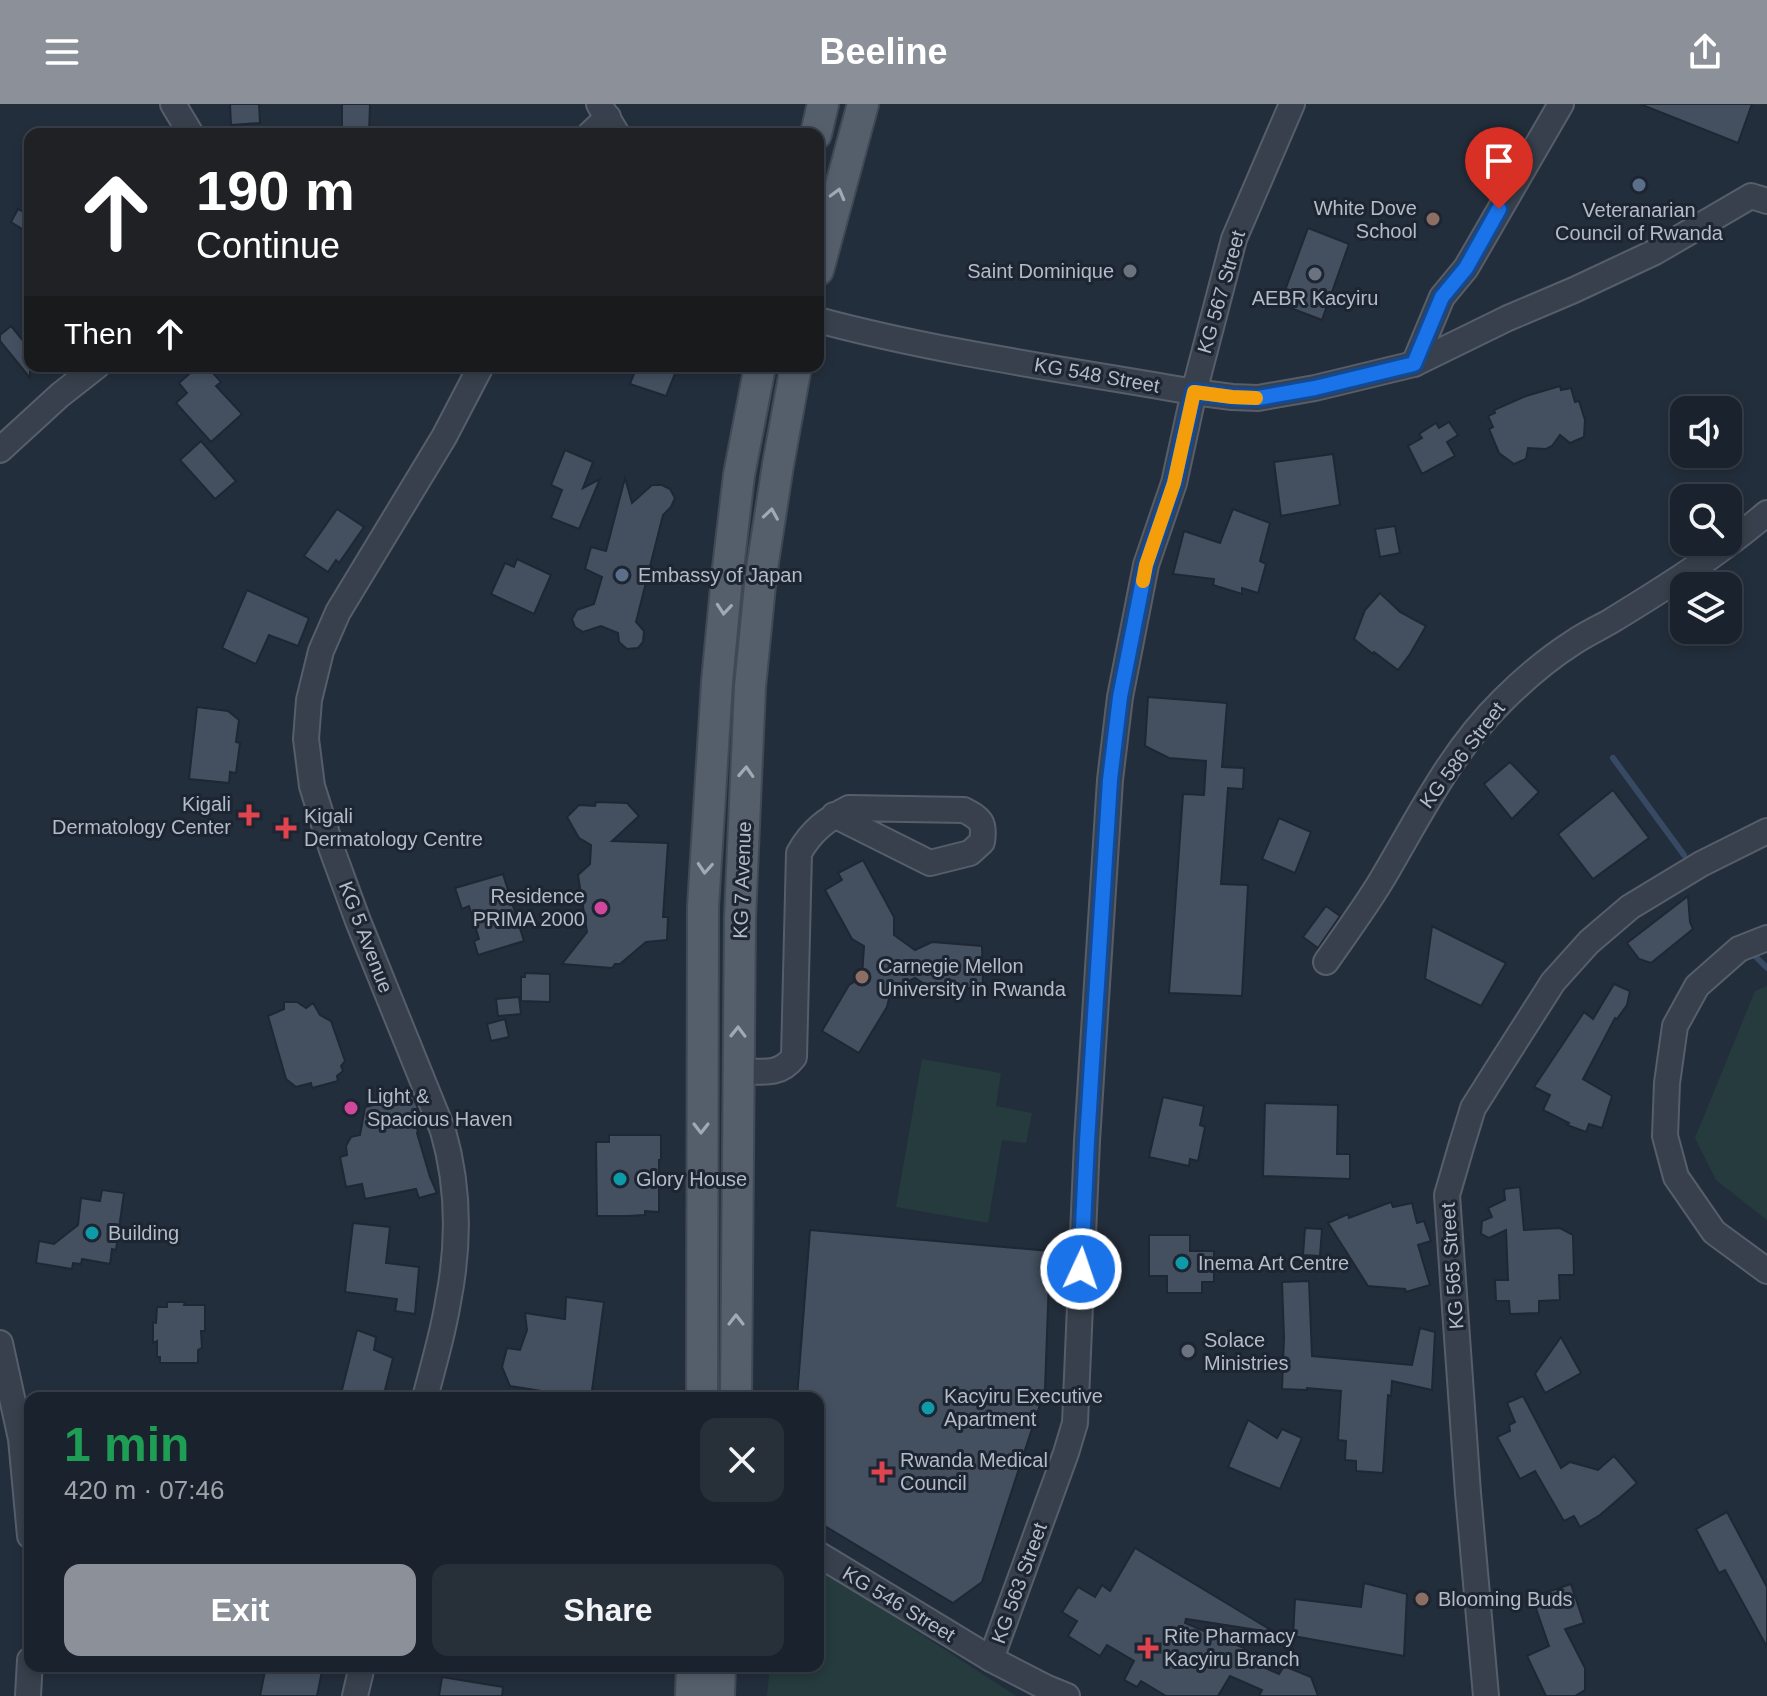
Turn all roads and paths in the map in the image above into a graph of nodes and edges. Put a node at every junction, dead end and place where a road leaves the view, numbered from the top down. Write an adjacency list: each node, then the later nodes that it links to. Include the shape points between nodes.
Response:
1 (173, 104): 6 (street)
2 (823, 104): 7 (main road)
3 (863, 104): 9 (main road, one-way to 3)
4 (1292, 104): 16 (street, KG 567 Street, via 1234,239)
5 (1561, 104): 11 (street, via 1466,268 1442,297)
6 (187, 128)
7 (817, 128)
8 (1762, 194): 11 (street, KG 548 Street, via 1642,258)
9 (824, 248)
10 (824, 322): 16 (street, KG 548 Street, via 914,343)
11 (1414, 364): 16 (street, KG 548 Street, via 1258,398)
12 (89, 372): 17 (street)
13 (478, 372): 26 (street, KG 5 Avenue, via 338,612 321,651 306,739 312,786 332,850 450,1154 453,1262 449,1302)
14 (759, 372): 27 (main road, KG 7 Avenue, one-way to 27, via 727,577 703,907)
15 (795, 372): 23 (main road, KG 7 Avenue, one-way to 15, via 750,687 761,575)
16 (1194, 392): 31 (street, KG 563 Street, via 1174,483 1146,565 1110,780 1075,1423)
17 (0, 450)
18 (1767, 513): 22 (street, KG 586 Street, via 1705,562 1574,642 1502,700 1443,774 1380,883)
19 (834, 815): 19 (street, via 849,808 964,810 979,818 984,830 982,842 970,853 930,863); 23 (street, via 799,853 794,1057 777,1072)
20 (1767, 831): 41 (street, KG 565 Street, via 1630,907 1589,942 1553,982 1473,1108 1447,1195)
21 (1767, 938): 24 (street, via 1739,949 1697,986 1675,1026 1665,1136 1676,1177 1714,1232)
22 (1326, 962)
23 (737, 1071): 28 (main road, KG 7 Avenue, one-way to 23)
24 (1767, 1271)
25 (0, 1343): 29 (street)
26 (426, 1392)
27 (702, 1392)
28 (736, 1392)
29 (24, 1471)
30 (824, 1558): 31 (street, KG 546 Street)
31 (991, 1659): 40 (street, KG 546 Street)
32 (29, 1672): 36 (street)
33 (361, 1672): 37 (street)
34 (692, 1672): 38 (main road)
35 (720, 1672): 39 (main road)
36 (28, 1696)
37 (355, 1696)
38 (691, 1696)
39 (719, 1696)
40 (1067, 1696)
41 (1486, 1696)

